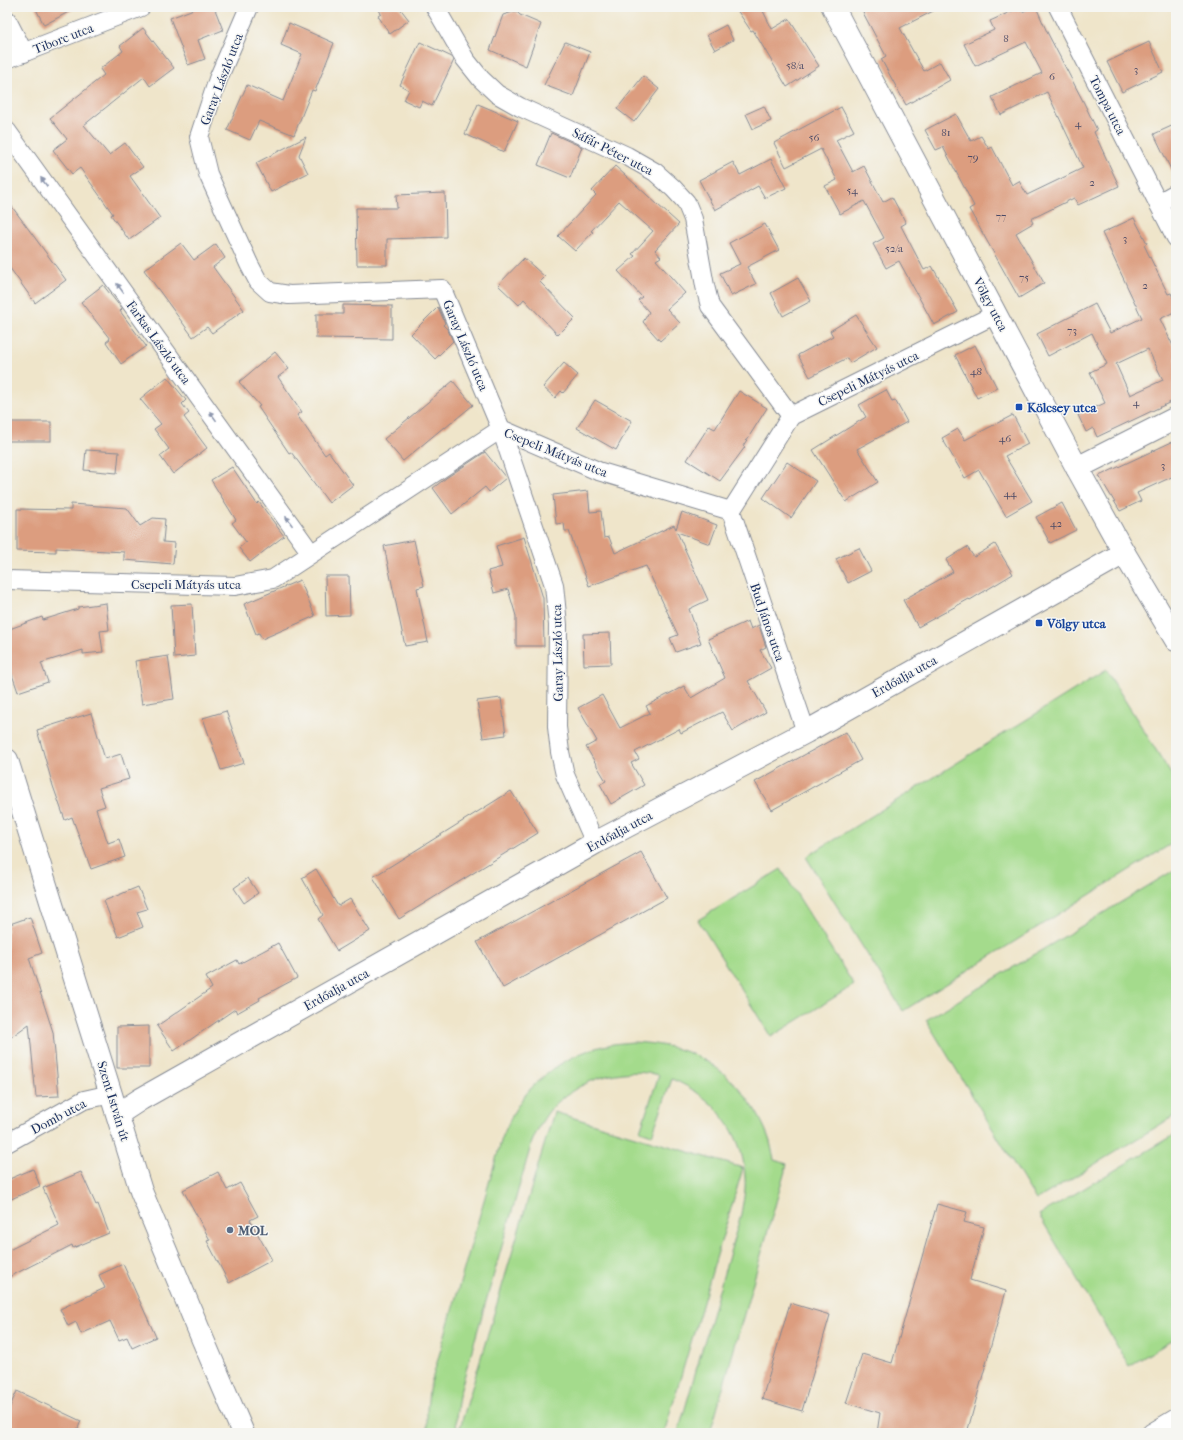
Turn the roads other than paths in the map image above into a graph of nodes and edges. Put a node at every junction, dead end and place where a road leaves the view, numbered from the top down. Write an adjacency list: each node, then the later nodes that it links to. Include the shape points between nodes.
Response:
1 (141, 7): 7 (street, Tiborc utca)
2 (249, 7): 16 (street, Garay László utca, via 218,79 199,137 208,174 258,281 270,292 289,295 442,289)
3 (435, 7): 14 (street, Sáfár Péter utca, via 465,59 497,94 655,172 686,202 693,219 710,306)
4 (833, 7): 13 (street, Völgy utca)
5 (1058, 7): 11 (street, Tompa utca)
6 (7, 20): 7 (street)
7 (24, 53): 8 (street, Tiborc utca)
8 (7, 59)
9 (7, 131): 19 (street, Farkas László utca, one-way to 9)
10 (1176, 193): 11 (street)
11 (1158, 203): 12 (street, Tompa utca)
12 (1176, 238)
13 (996, 314): 14 (street, Csepeli Mátyás utca); 17 (street, Völgy utca)
14 (791, 416): 18 (street)
15 (1176, 418): 17 (street)
16 (501, 429): 18 (street, Csepeli Mátyás utca, via 598,471); 19 (street, Csepeli Mátyás utca); 25 (street, Garay László utca, via 554,586 558,625 557,727 560,752 565,775)
17 (1077, 468): 20 (street, Völgy utca)
18 (731, 511): 23 (street, Bud János utca)
19 (311, 553): 21 (street, Csepeli Mátyás utca, via 273,579 235,586)
20 (1124, 553): 22 (street, Völgy utca); 23 (street, Erdőalja utca)
21 (7, 580)
22 (1176, 640)
23 (806, 732): 25 (street, Erdőalja utca)
24 (7, 760): 26 (street, Szent István út)
25 (595, 844): 26 (street, Erdőalja utca, via 140,1099)
26 (115, 1104): 27 (street, Domb utca, via 84,1100); 29 (street, Szent István út, via 141,1191)
27 (7, 1143)
28 (1176, 1418): 30 (street)
29 (243, 1433)
30 (1151, 1433)

